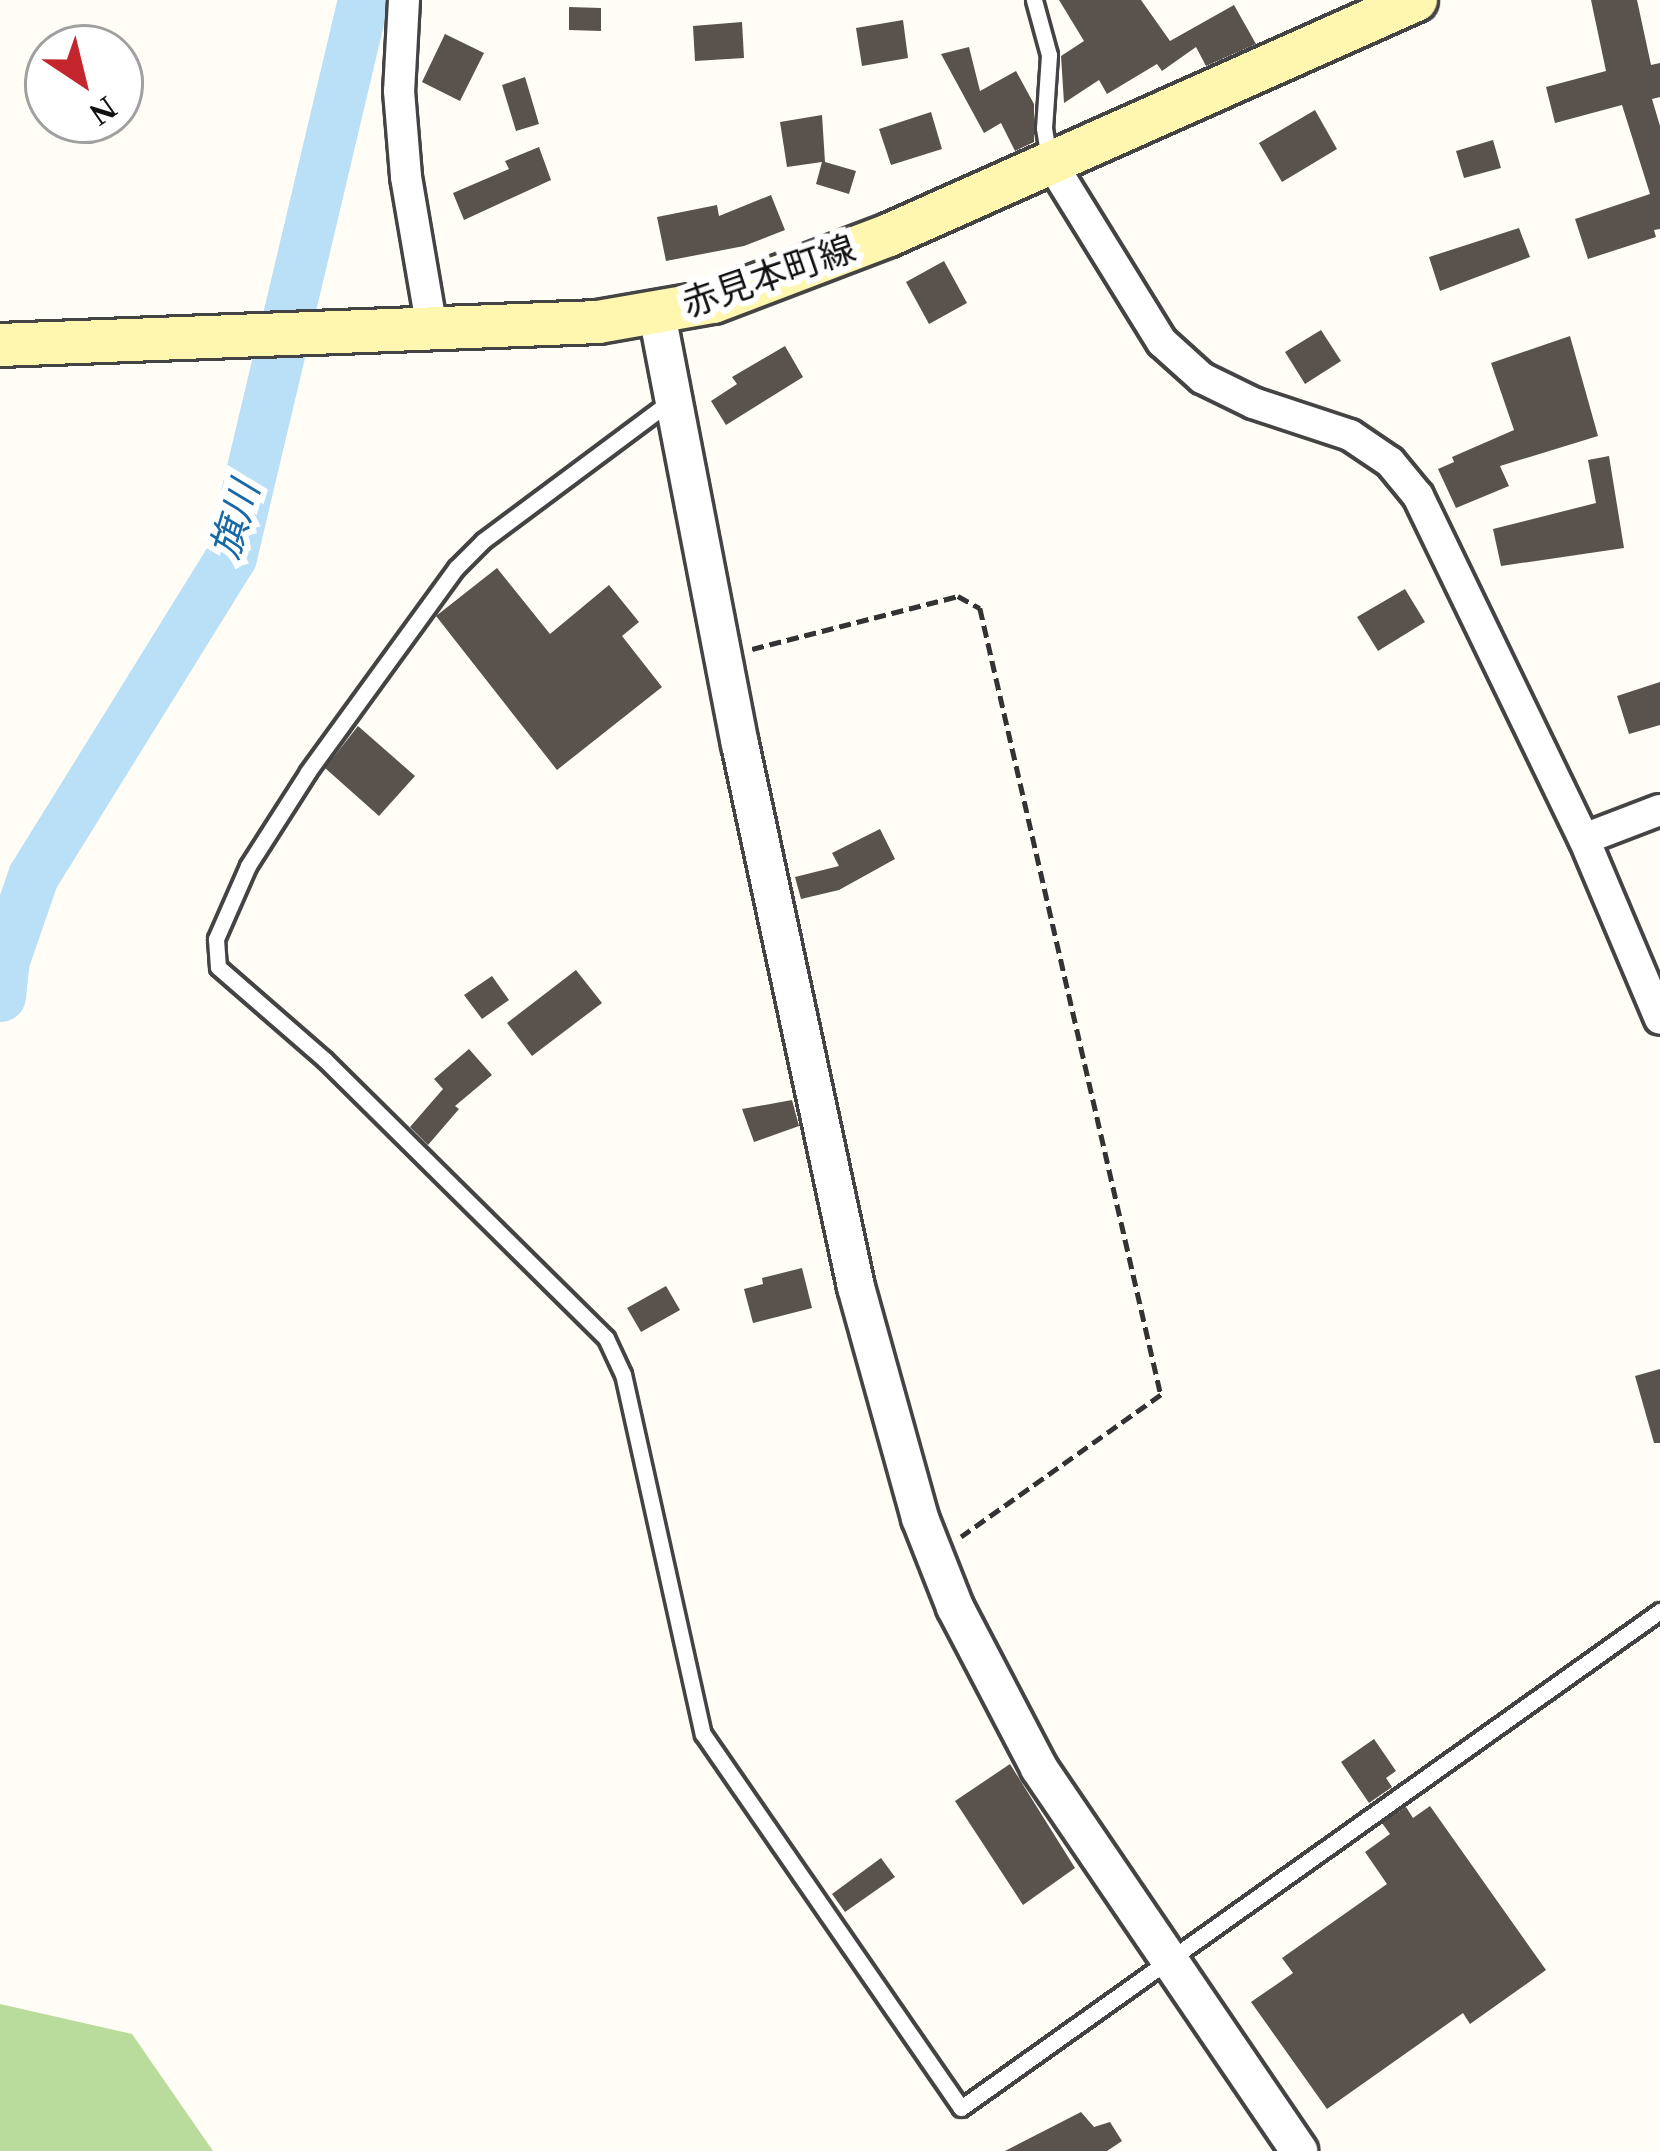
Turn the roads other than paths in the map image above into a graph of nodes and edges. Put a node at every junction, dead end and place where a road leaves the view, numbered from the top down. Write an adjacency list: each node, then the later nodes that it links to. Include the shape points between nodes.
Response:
1 (404, 0): 6 (street, via 400,112)
2 (1034, 0): 4 (lane, via 1049,55)
3 (1416, 0): 4 (main road, 赤見本町線)
4 (1050, 161): 5 (main road, 赤見本町線, via 828,262); 10 (street, via 1162,342 1202,378 1350,435 1390,462 1418,496)
5 (657, 314): 6 (main road, 赤見本町線); 8 (street)
6 (416, 330): 7 (main road, 赤見本町線)
7 (0, 345)
8 (672, 400): 13 (street, via 856,1288 895,1436 955,1607 1039,1768); 13 (lane, via 456,568 248,866 216,939 218,968 325,1060 606,1338 623,1374 703,1734 961,2108)
9 (1660, 810): 10 (street)
10 (1584, 839): 11 (street)
11 (1660, 1019)
12 (1660, 1611): 13 (lane)
13 (1168, 1964): 14 (street)
14 (1299, 2151)

